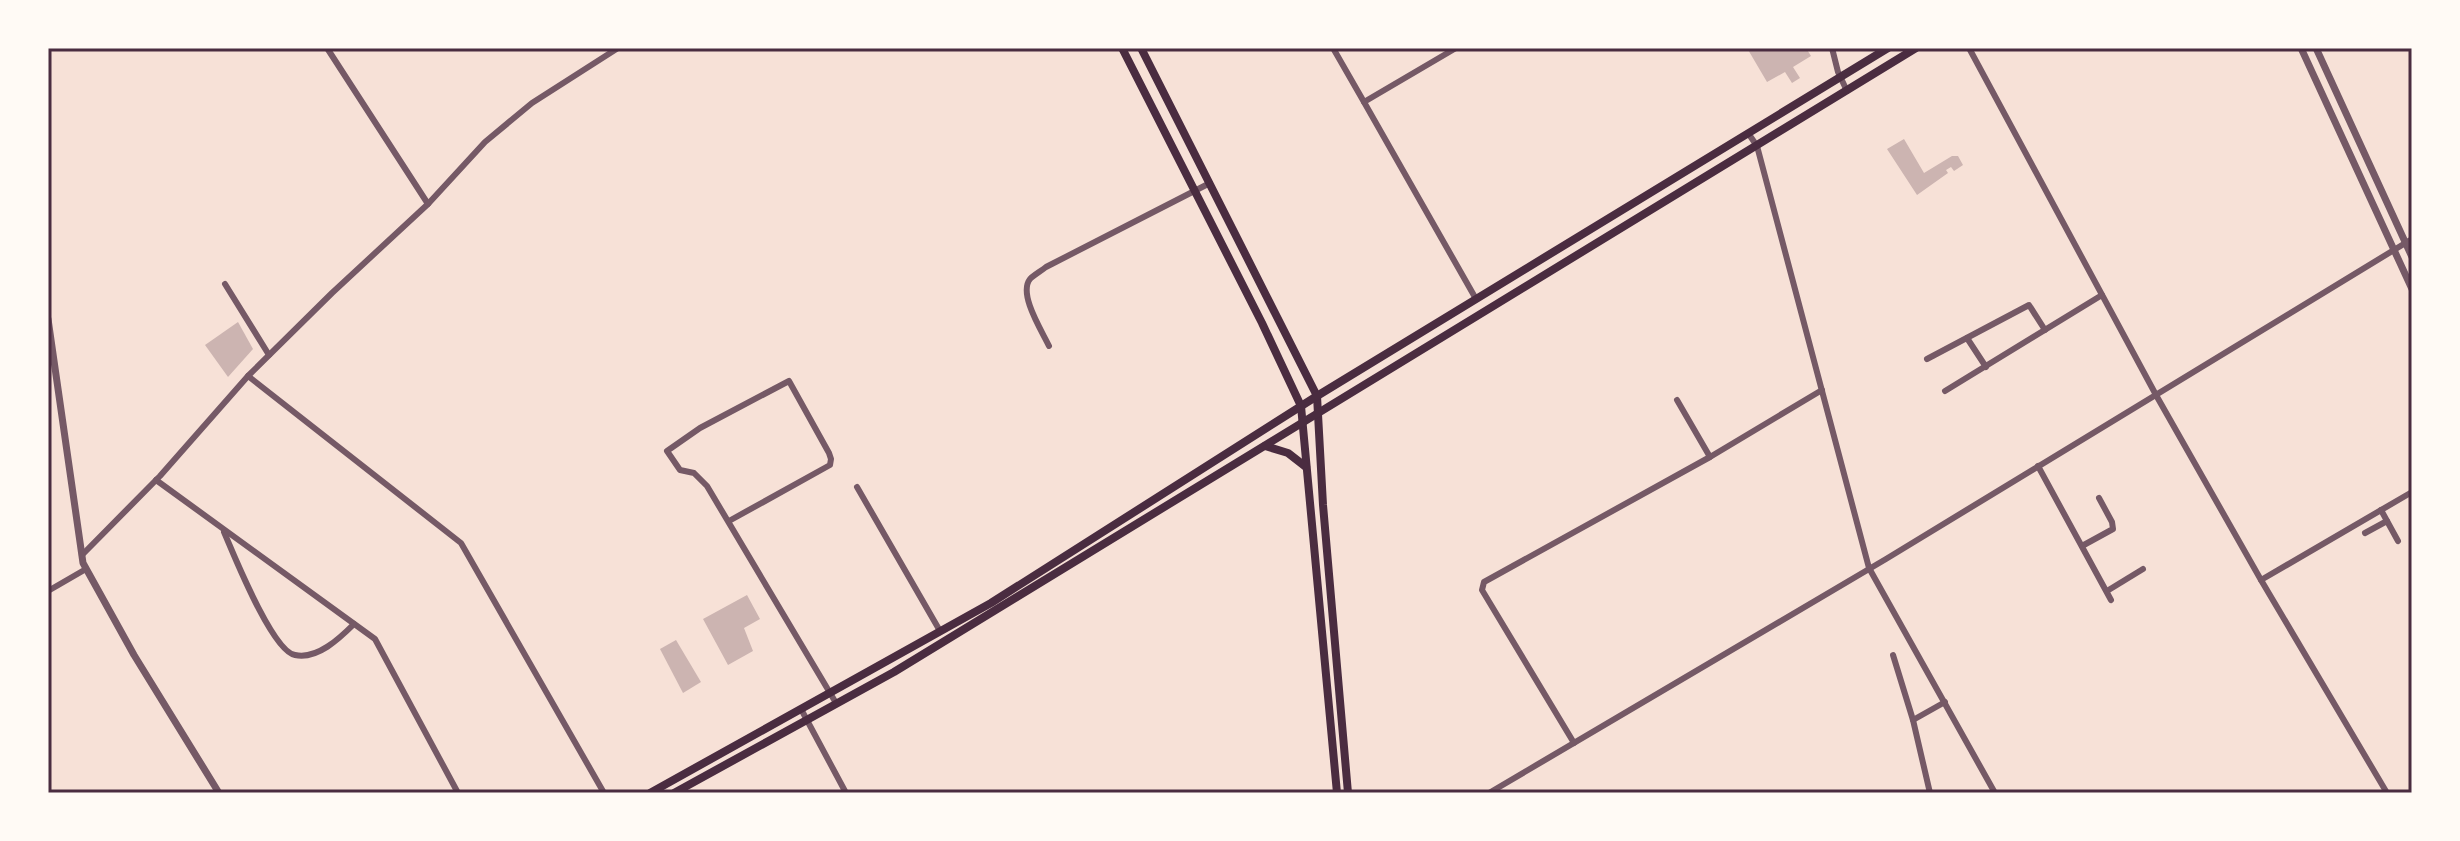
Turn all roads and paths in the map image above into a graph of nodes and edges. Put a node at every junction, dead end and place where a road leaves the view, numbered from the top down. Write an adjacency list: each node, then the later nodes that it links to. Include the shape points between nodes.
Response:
1 (327, 48): 20 (street)
2 (618, 48): 20 (street, via 532,103 472,155)
3 (1122, 48): 19 (main road)
4 (1141, 48): 18 (main road)
5 (1333, 48): 15 (street)
6 (1456, 48): 15 (street)
7 (1832, 48): 13 (street)
8 (1888, 48): 13 (main road)
9 (1916, 48): 14 (main road)
10 (1969, 48): 26 (street)
11 (2301, 48): 22 (street)
12 (2316, 48): 21 (street)
13 (1840, 77): 14 (street); 16 (main road)
14 (1847, 91): 17 (main road)
15 (1364, 102): 27 (street)
16 (1748, 133): 17 (street); 27 (main road)
17 (1757, 146): 36 (street); 42 (main road)
18 (1210, 183): 19 (street); 39 (main road)
19 (1195, 190): 31 (street, via 1030,279 1027,299); 41 (main road)
20 (428, 204): 32 (street)
21 (2409, 241): 22 (street); 23 (street)
22 (2394, 250): 25 (street); 38 (street)
23 (2412, 257)
24 (225, 284): 32 (street)
25 (2412, 289)
26 (2102, 295): 29 (street); 38 (street)
27 (1476, 299): 39 (main road)
28 (48, 319): 59 (street)
29 (2045, 330): 30 (street, via 2029,305); 34 (street)
30 (1967, 338): 33 (street); 34 (street)
31 (1049, 346)
32 (269, 355): 35 (street)
33 (1927, 359)
34 (1986, 367): 37 (street)
35 (248, 376): 48 (street); 79 (street, via 461,543)
36 (1822, 390): 45 (street); 60 (street)
37 (1945, 391)
38 (2156, 395): 46 (street); 63 (street)
39 (1317, 396): 41 (main road); 42 (main road)
40 (1677, 400): 45 (street)
41 (1301, 406): 43 (main road); 68 (main road)
42 (1318, 414): 43 (main road); 84 (main road)
43 (1304, 423): 44 (main road); 47 (main road)
44 (1265, 446): 47 (main road, via 1288,453); 72 (main road)
45 (1710, 457): 76 (street, via 1484,582 1482,590)
46 (2038, 466): 58 (street); 60 (street)
47 (1307, 467): 83 (main road)
48 (156, 480): 55 (street); 59 (street)
49 (857, 487): 68 (street)
50 (2412, 492): 52 (street)
51 (2099, 498): 58 (street, via 2113,529)
52 (2381, 510): 54 (street); 63 (street)
53 (729, 521): 53 (street, via 830,465 829,453 789,381 667,451 680,470 694,473 707,486); 70 (street)
54 (2387, 521): 56 (street); 57 (street)
55 (222, 528): 67 (street); 67 (street, via 281,648 309,656)
56 (2365, 533)
57 (2398, 541)
58 (2082, 546): 65 (street)
59 (82, 555): 61 (street)
60 (1869, 568): 71 (street); 76 (street)
61 (86, 569): 64 (street); 77 (street)
62 (2143, 569): 65 (street)
63 (2261, 580): 88 (street)
64 (48, 591)
65 (2107, 591): 66 (street)
66 (2111, 600)
67 (354, 624): 78 (street, via 375,639)
68 (940, 631): 70 (main road)
69 (1893, 655): 75 (street)
70 (830, 693): 72 (street); 73 (main road)
71 (1945, 702): 75 (street); 87 (street)
72 (836, 703): 74 (main road)
73 (801, 709): 74 (street); 80 (main road)
74 (807, 720): 81 (main road); 82 (street)
75 (1913, 720): 86 (street)
76 (1574, 743): 85 (street)
77 (219, 793)
78 (458, 793)
79 (604, 793)
80 (650, 793)
81 (674, 793)
82 (846, 793)
83 (1337, 793)
84 (1348, 793)
85 (1489, 793)
86 (1930, 793)
87 (1995, 793)
88 (2387, 793)

